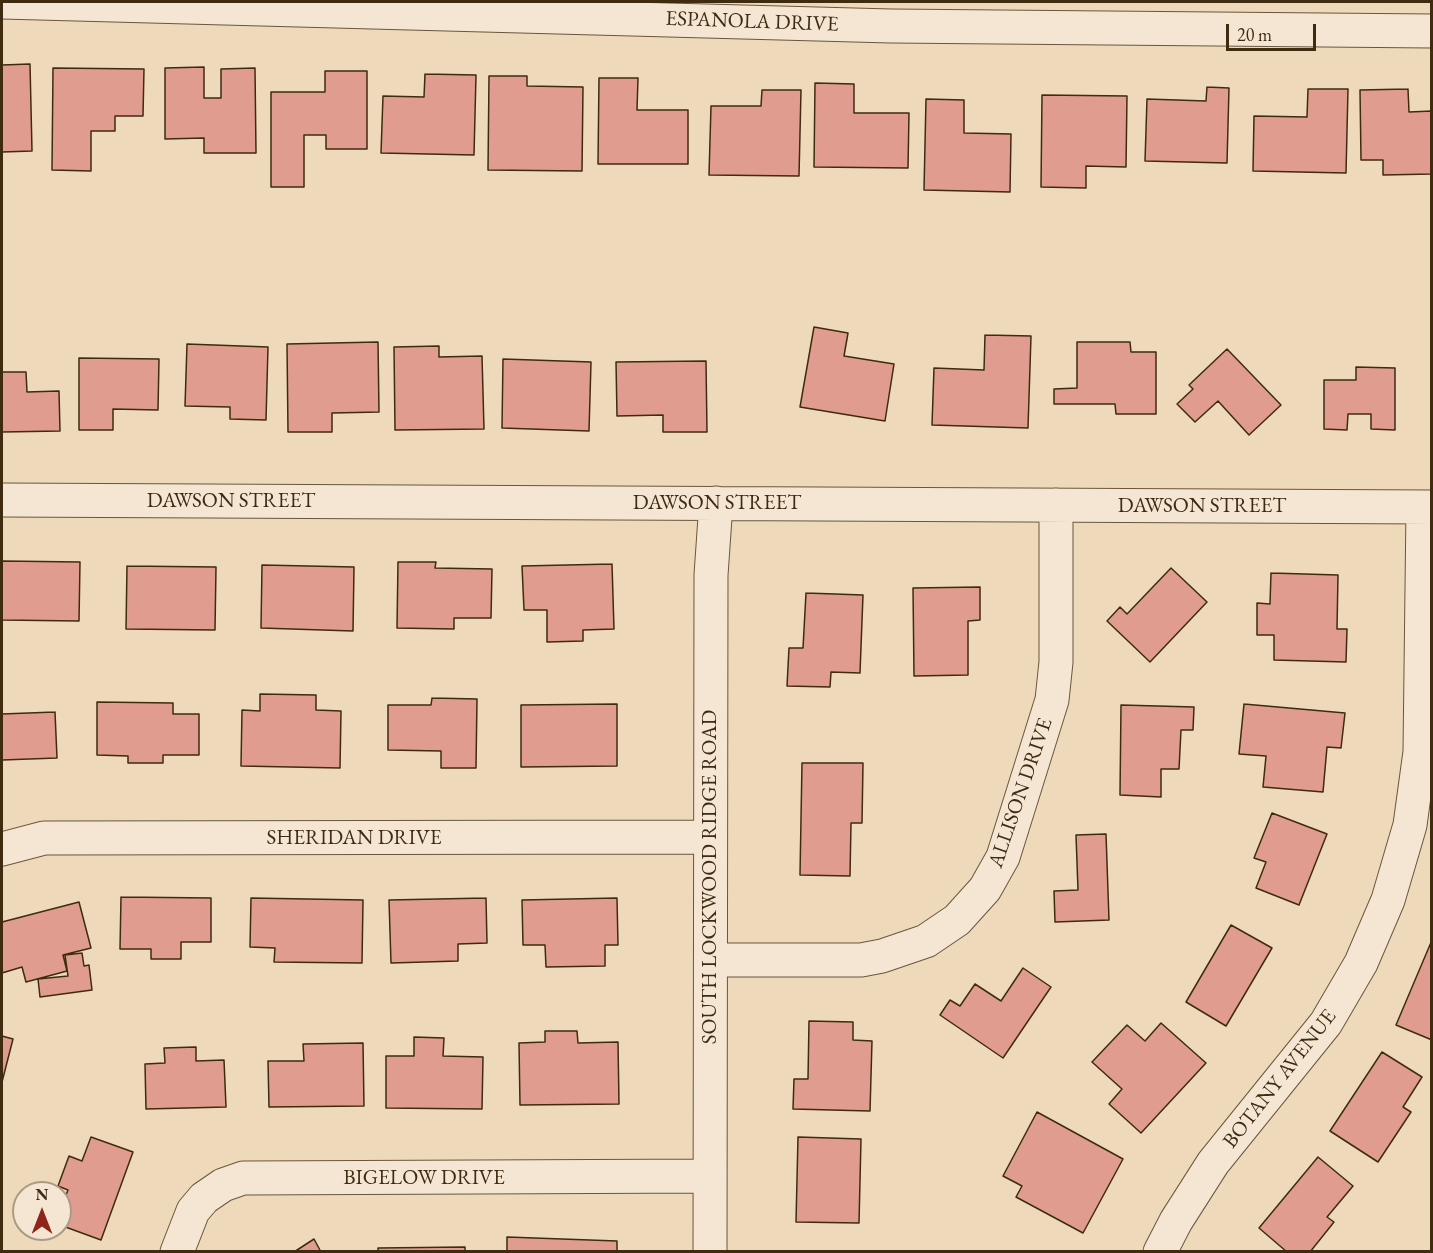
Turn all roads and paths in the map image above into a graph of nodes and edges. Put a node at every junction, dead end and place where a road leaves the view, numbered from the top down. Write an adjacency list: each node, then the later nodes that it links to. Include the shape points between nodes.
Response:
1 (2, 2): 2 (street, ESPANOLA DRIVE, via 891,26)
2 (1431, 30)
3 (2, 500): 4 (street, DAWSON STREET)
4 (716, 503): 5 (street, DAWSON STREET); 7 (street, SOUTH LOCKWOOD RIDGE ROAD, via 711,574)
5 (1056, 505): 6 (street, DAWSON STREET); 9 (street, ALLISON DRIVE, via 1056,662 1052,700 1003,857 985,889 957,920 934,936 882,956 861,960)
6 (1427, 507): 13 (street, BOTANY AVENUE, via 1420,752 1410,825 1388,900 1361,963 1326,1023 1213,1163)
7 (709, 837): 8 (street, SHERIDAN DRIVE, via 44,838); 9 (street, SOUTH LOCKWOOD RIDGE ROAD)
8 (2, 849)
9 (711, 960): 10 (street, SOUTH LOCKWOOD RIDGE ROAD)
10 (710, 1176): 11 (street, BIGELOW DRIVE, via 243,1178 204,1198 193,1211); 12 (street, SOUTH LOCKWOOD RIDGE ROAD)
11 (177, 1251)
12 (710, 1251)
13 (1160, 1251)

